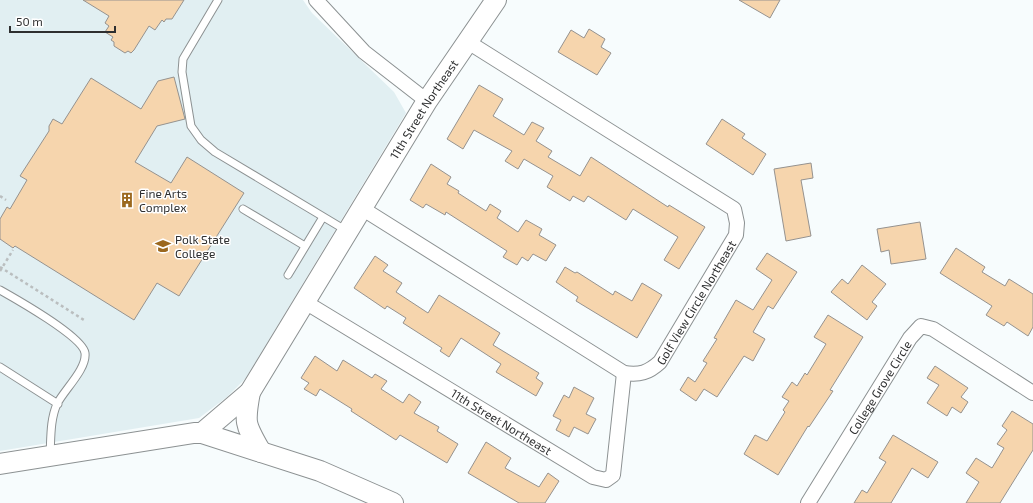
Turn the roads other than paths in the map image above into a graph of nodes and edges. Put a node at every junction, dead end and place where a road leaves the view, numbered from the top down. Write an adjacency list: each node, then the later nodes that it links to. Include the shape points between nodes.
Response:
1 (218, 0): 8 (lane, via 183,59 182,72 191,126 201,140 215,152)
2 (316, 0): 5 (street, via 364,52)
3 (496, 0): 4 (street, 11th Street Northeast)
4 (468, 42): 5 (street, 11th Street Northeast); 15 (street, Golf View Circle Northeast, via 734,209 736,235 660,362 651,371 639,375)
5 (428, 101): 7 (street, 11th Street Northeast)
6 (243, 209): 10 (lane)
7 (363, 209): 9 (street, 11th Street Northeast); 15 (street)
8 (323, 217): 9 (lane); 10 (lane)
9 (348, 232): 13 (street, 11th Street Northeast)
10 (306, 246): 11 (lane)
11 (288, 275)
12 (0, 290): 18 (lane, via 79,342 85,353 83,365)
13 (305, 302): 15 (street, 11th Street Northeast, via 592,477 606,480 612,475); 16 (street, 11th Street Northeast)
14 (0, 367): 18 (lane)
15 (624, 373)
16 (250, 392): 19 (street, 11th Street Northeast); 20 (street, via 245,416 248,429)
17 (1033, 393): 24 (street, College Grove Circle, via 933,329 921,326 910,338)
18 (58, 404): 21 (lane, via 52,422)
19 (202, 433): 20 (street); 21 (street)
20 (262, 452): 23 (street, via 296,462)
21 (50, 456): 22 (street)
22 (0, 464)
23 (394, 503)
24 (808, 503)

